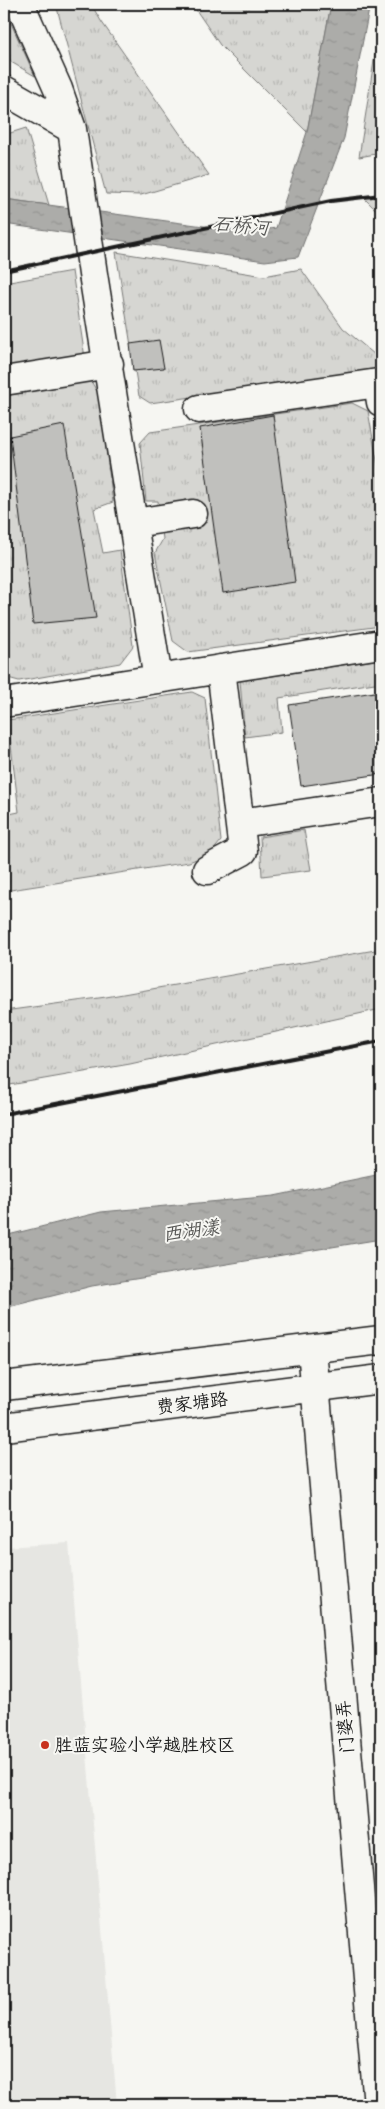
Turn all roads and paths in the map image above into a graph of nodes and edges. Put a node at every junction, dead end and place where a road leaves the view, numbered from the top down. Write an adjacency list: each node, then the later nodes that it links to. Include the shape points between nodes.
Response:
1 (20, 4): 3 (street)
2 (4, 90): 3 (street)
3 (72, 129): 4 (street)
4 (109, 364): 5 (street); 9 (street)
5 (4, 381)
6 (381, 402): 7 (street, via 378,383)
7 (199, 409)
8 (193, 514): 9 (street)
9 (134, 523): 12 (street)
10 (381, 644): 11 (street)
11 (221, 669): 12 (street); 15 (street)
12 (158, 679): 13 (street)
13 (4, 703)
14 (381, 802): 15 (street)
15 (240, 823): 16 (street, via 243,851)
16 (207, 870)
17 (381, 1340): 18 (street)
18 (312, 1349): 20 (street); 21 (street, 门婆弄)
19 (381, 1379): 21 (street, 费家塘路)
20 (4, 1386)
21 (316, 1387): 22 (street, 费家塘路); 23 (street, 门婆弄)
22 (4, 1427)
23 (378, 2105)

